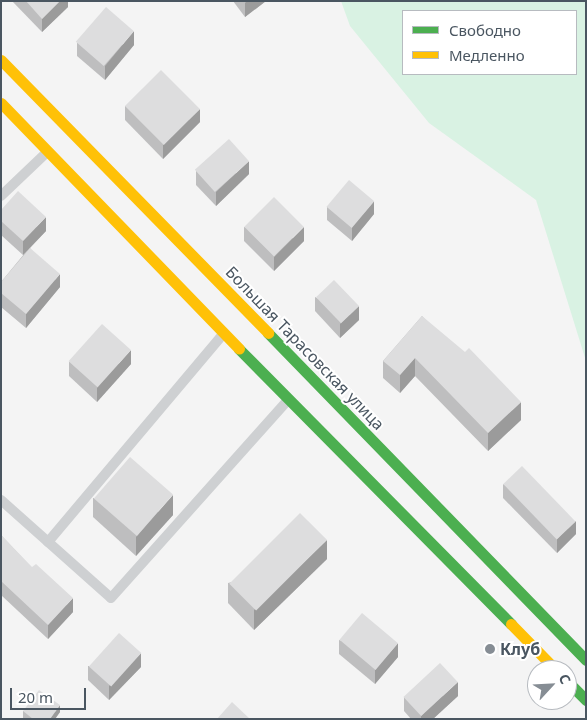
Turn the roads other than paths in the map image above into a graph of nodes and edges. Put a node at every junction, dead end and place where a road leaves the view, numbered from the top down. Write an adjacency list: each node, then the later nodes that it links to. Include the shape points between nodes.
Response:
1 (1, 60): 10 (street, Большая Тарасовская улица)
2 (1, 104): 3 (street)
3 (48, 151): 4 (lane); 5 (street)
4 (1, 196)
5 (225, 332): 6 (street); 8 (lane)
6 (288, 399): 8 (lane, via 111,598); 9 (street)
7 (1, 500): 8 (lane)
8 (48, 542)
9 (546, 660)
10 (586, 660)
11 (577, 691): 12 (street)
12 (586, 700)

